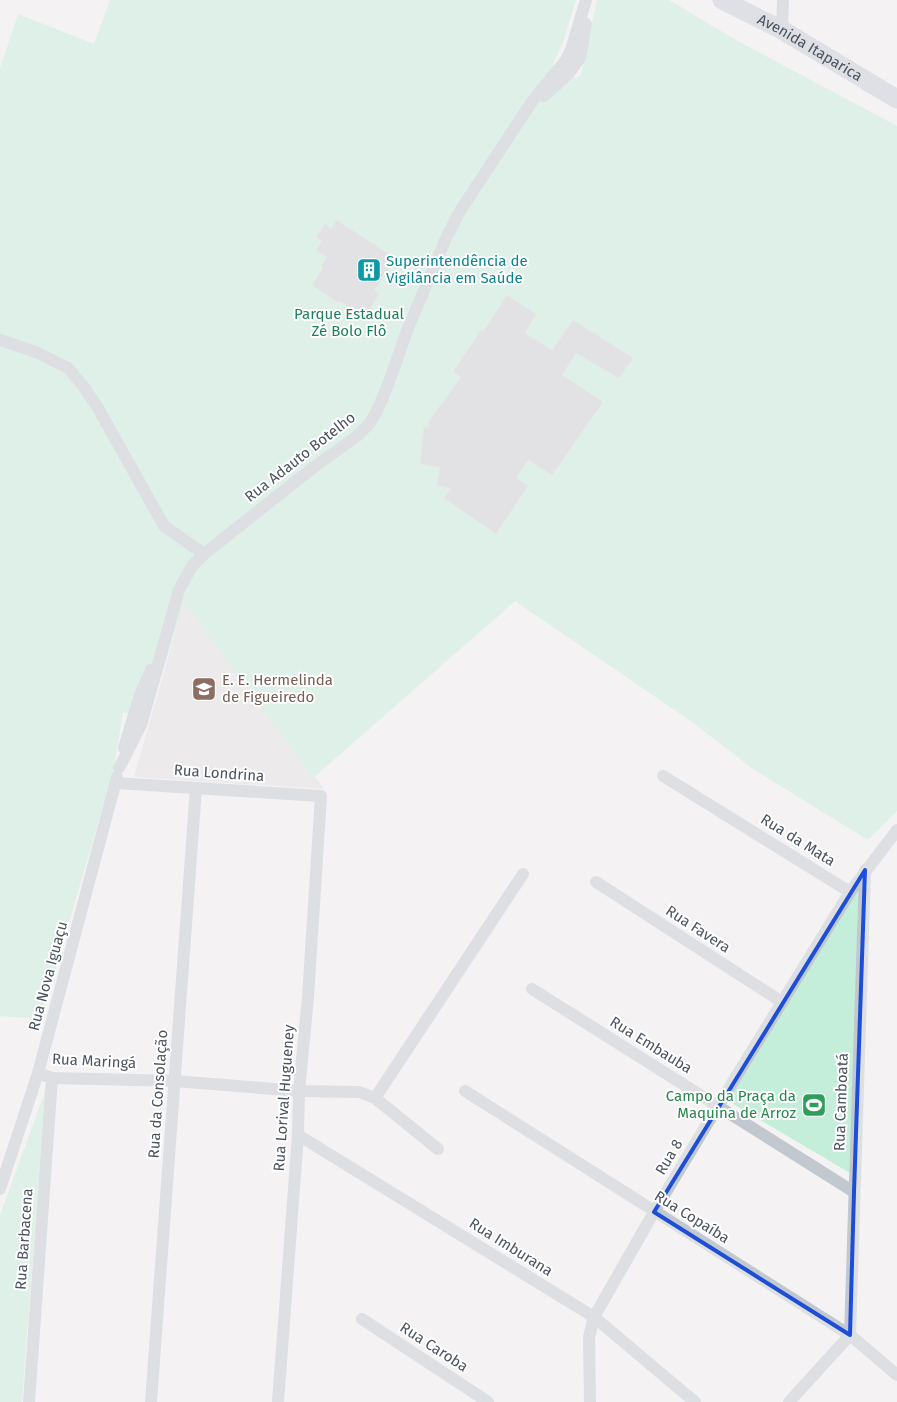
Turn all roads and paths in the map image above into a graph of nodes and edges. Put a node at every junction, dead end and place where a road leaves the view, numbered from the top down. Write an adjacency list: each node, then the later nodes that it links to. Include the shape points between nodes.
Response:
1 (588, 0): 7 (street, Rua Adauto Botelho, via 566,60 533,100 447,236 370,423)
2 (722, 0): 4 (street, Avenida Itaparica)
3 (783, 0): 4 (street)
4 (782, 30): 5 (street, Avenida Itaparica)
5 (897, 99)
6 (0, 340): 7 (street, via 36,352 68,368 98,408 164,526)
7 (204, 554): 8 (street, Rua Adauto Botelho, via 192,566)
8 (179, 590): 10 (street, Rua Nova Iguaçu, via 141,725 119,768)
9 (663, 776): 17 (street, Rua da Mata)
10 (116, 783): 11 (street, Rua Londrina); 20 (street, Rua Nova Iguaçu)
11 (196, 788): 12 (street, Rua Londrina); 22 (street, Rua da Consolação)
12 (321, 796): 23 (street, Rua Lorival Hugueney)
13 (897, 830): 14 (street)
14 (865, 870): 17 (street); 30 (street, Rua Camboatá)
15 (523, 874): 25 (street)
16 (596, 882): 19 (street, Rua Favera)
17 (850, 892): 19 (street, Rua 8)
18 (532, 989): 26 (street, Rua Embauba)
19 (782, 1002): 26 (street, Rua 8)
20 (38, 1073): 21 (street, Rua Maringá); 29 (street, Rua Nova Iguaçu)
21 (52, 1078): 22 (street, Rua Maringá); 36 (street, Rua Barbacena)
22 (175, 1081): 23 (street, Rua Maringá); 37 (street, Rua da Consolação)
23 (299, 1091): 25 (street, Rua Maringá, via 359,1092); 27 (street, Rua Lorival Hugueney)
24 (466, 1091): 31 (street, Rua Copaíba)
25 (375, 1098): 28 (street)
26 (718, 1106): 30 (street, Rua Embauba); 31 (street, Rua 8)
27 (298, 1135): 32 (street, Rua Imburana); 38 (street, Rua Lorival Hugueney)
28 (438, 1149)
29 (0, 1189)
30 (854, 1192): 34 (street, Rua Camboatá)
31 (654, 1212): 32 (street, Rua 8); 34 (street, Rua Copaíba)
32 (594, 1317): 40 (street, Rua 8, via 589,1337); 41 (street, Rua Imburana)
33 (362, 1320): 39 (street, Rua Caroba)
34 (850, 1335): 35 (street, Rua Copaíba); 42 (street)
35 (897, 1375)
36 (29, 1402)
37 (152, 1402)
38 (278, 1402)
39 (488, 1402)
40 (590, 1402)
41 (695, 1402)
42 (789, 1402)

